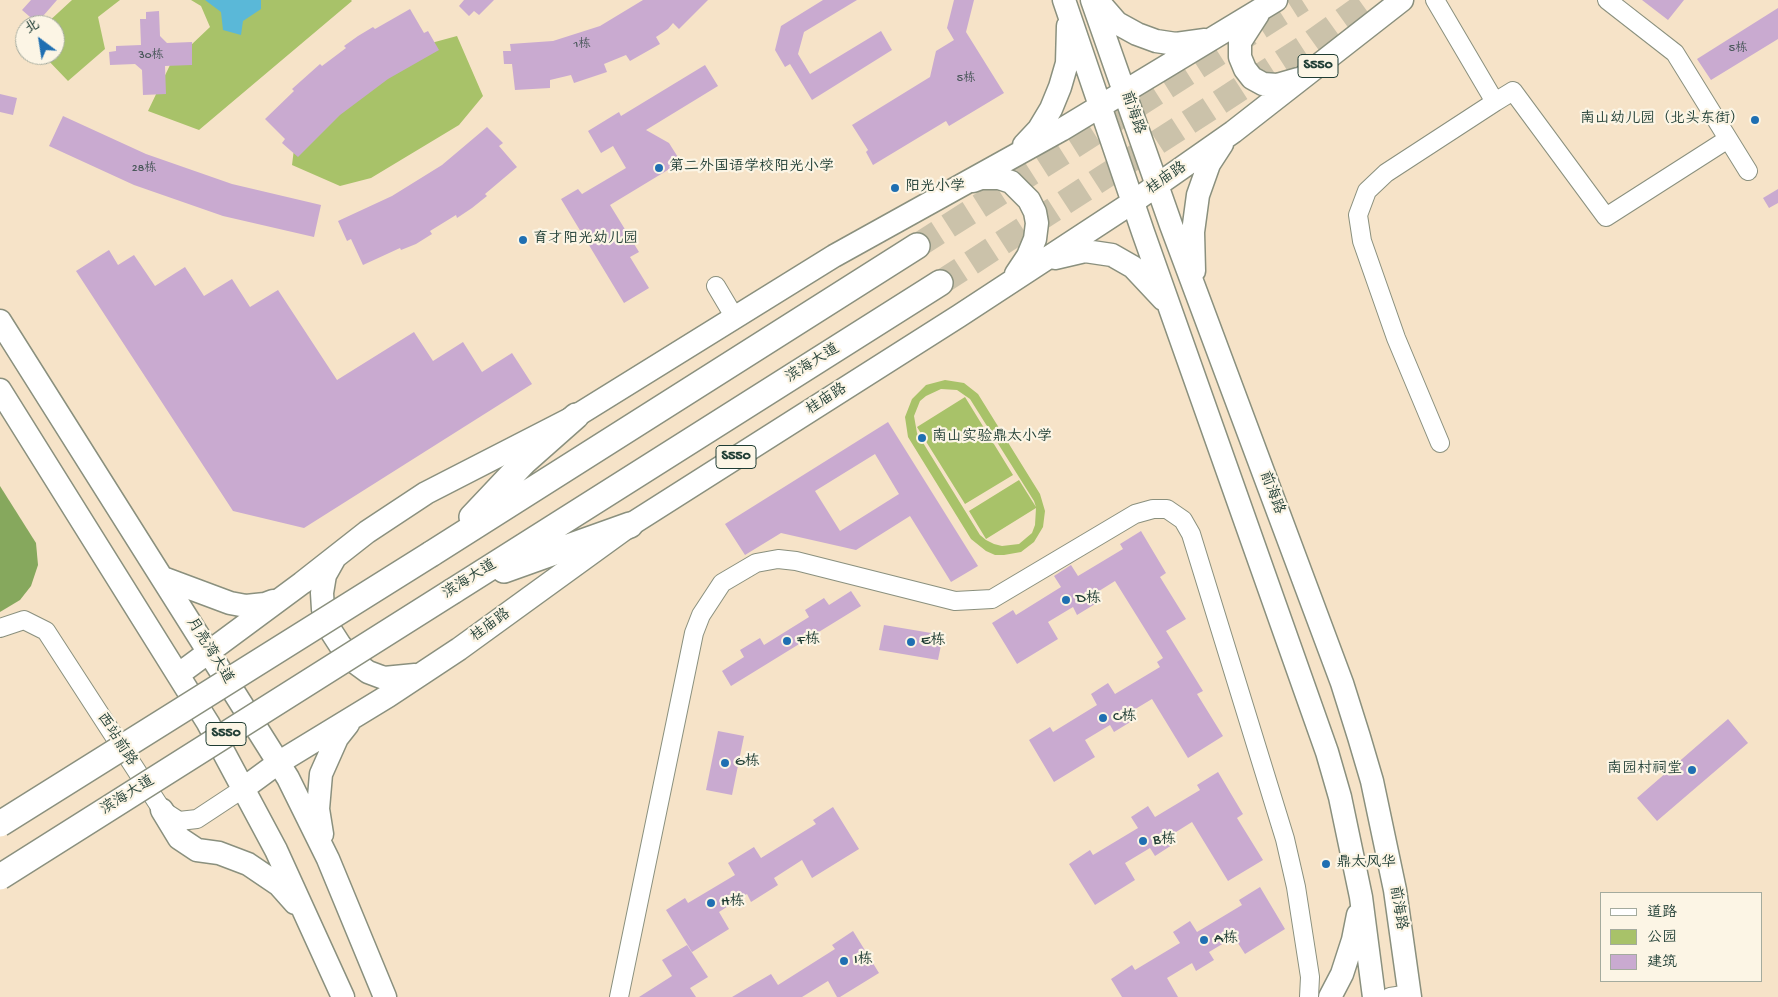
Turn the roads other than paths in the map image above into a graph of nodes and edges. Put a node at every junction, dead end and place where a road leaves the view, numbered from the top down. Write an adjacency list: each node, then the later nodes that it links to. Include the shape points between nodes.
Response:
1 (1092, 0): 10 (main road, 前海路)
2 (1098, 0): 8 (main road, via 1117,23 1156,41 1176,44 1199,42)
3 (1402, 0): 9 (main road, 桂庙路 / S550)
4 (1434, 0): 11 (street)
5 (1607, 0): 14 (street, via 1675,53)
6 (1065, 2): 12 (main road, 前海路); 15 (main road, via 1069,35 1067,63 1060,87 1039,129)
7 (1270, 4): 8 (main road); 9 (main road, via 1250,23 1240,42 1240,57 1245,69 1263,84 1291,83)
8 (1222, 34): 10 (main road)
9 (1307, 75): 13 (main road, 桂庙路 / S550)
10 (1124, 92): 12 (main road); 18 (main road, 前海路)
11 (1495, 102): 14 (street, via 1513,91 1606,218); 31 (street, via 1386,173 1367,192 1358,216 1362,241 1396,338)
12 (1100, 107): 15 (main road); 19 (main road, 前海路)
13 (1232, 132): 18 (main road, 桂庙路 / S550); 25 (main road, via 1209,164 1198,195 1193,264)
14 (1728, 139): 16 (street)
15 (1004, 161): 17 (main road)
16 (1748, 171)
17 (960, 185): 22 (main road, via 981,178 999,178 1011,182 1029,200 1037,223 1035,239); 27 (main road, via 834,256)
18 (1157, 185): 19 (main road, 桂庙路 / S550); 25 (main road, 前海路)
19 (1133, 202): 21 (main road, 桂庙路 / S550); 26 (main road, 前海路)
20 (917, 246): 33 (highway)
21 (1031, 267): 22 (main road, 桂庙路 / S550); 26 (main road, via 1070,253 1102,252 1133,267)
22 (1013, 279): 32 (main road, 桂庙路 / S550)
23 (940, 283): 36 (highway, 滨海大道 / S550)
24 (716, 286): 27 (street)
25 (1197, 296): 51 (main road, 前海路, via 1359,737 1393,882)
26 (1170, 307): 49 (main road, 前海路, via 1312,706 1340,796)
27 (736, 318): 30 (main road)
28 (0, 321): 35 (main road, 月亮湾大道)
29 (0, 390): 40 (main road)
30 (576, 416): 33 (highway, via 524,462); 34 (main road, via 426,493 394,512)
31 (1440, 443)
32 (630, 525): 36 (highway); 41 (main road, 桂庙路 / S550)
33 (431, 554): 46 (highway, bridge)
34 (334, 559): 37 (main road); 41 (main road, via 325,575 322,609 340,645 353,661 384,678)
35 (163, 578): 37 (main road, via 201,594 246,606); 39 (main road, 月亮湾大道)
36 (453, 591): 48 (highway, 滨海大道 / S550, bridge)
37 (284, 597): 39 (main road)
38 (0, 628): 45 (street, 西站前路, via 24,620 46,632)
39 (209, 650): 40 (main road); 43 (main road, 月亮湾大道)
40 (179, 674): 44 (main road)
41 (422, 674): 42 (main road, 桂庙路 / S550)
42 (365, 710): 43 (main road, 桂庙路 / S550); 47 (main road, via 337,738 321,774 318,809)
43 (278, 763): 44 (main road, 桂庙路 / S550); 47 (main road, 月亮湾大道)
44 (244, 788): 45 (street, 西站前路, via 197,819 179,822); 50 (main road)
45 (162, 810): 50 (main road, via 179,838 197,850 219,853 248,864 279,885)
46 (0, 824)
47 (328, 859): 53 (main road, 月亮湾大道)
48 (0, 877)
49 (1361, 896): 56 (main road, via 1353,940 1342,974); 57 (main road, 前海路)
50 (308, 917): 52 (main road)
51 (1404, 996)
52 (343, 997)
53 (385, 997)
54 (619, 997): 55 (street, via 694,633 701,614 722,583 756,563 778,559 955,601 992,599 1135,514 1153,509 1167,509 1175,514 1191,534 1285,839 1310,977)
55 (1309, 997)
56 (1330, 997)
57 (1374, 997)

